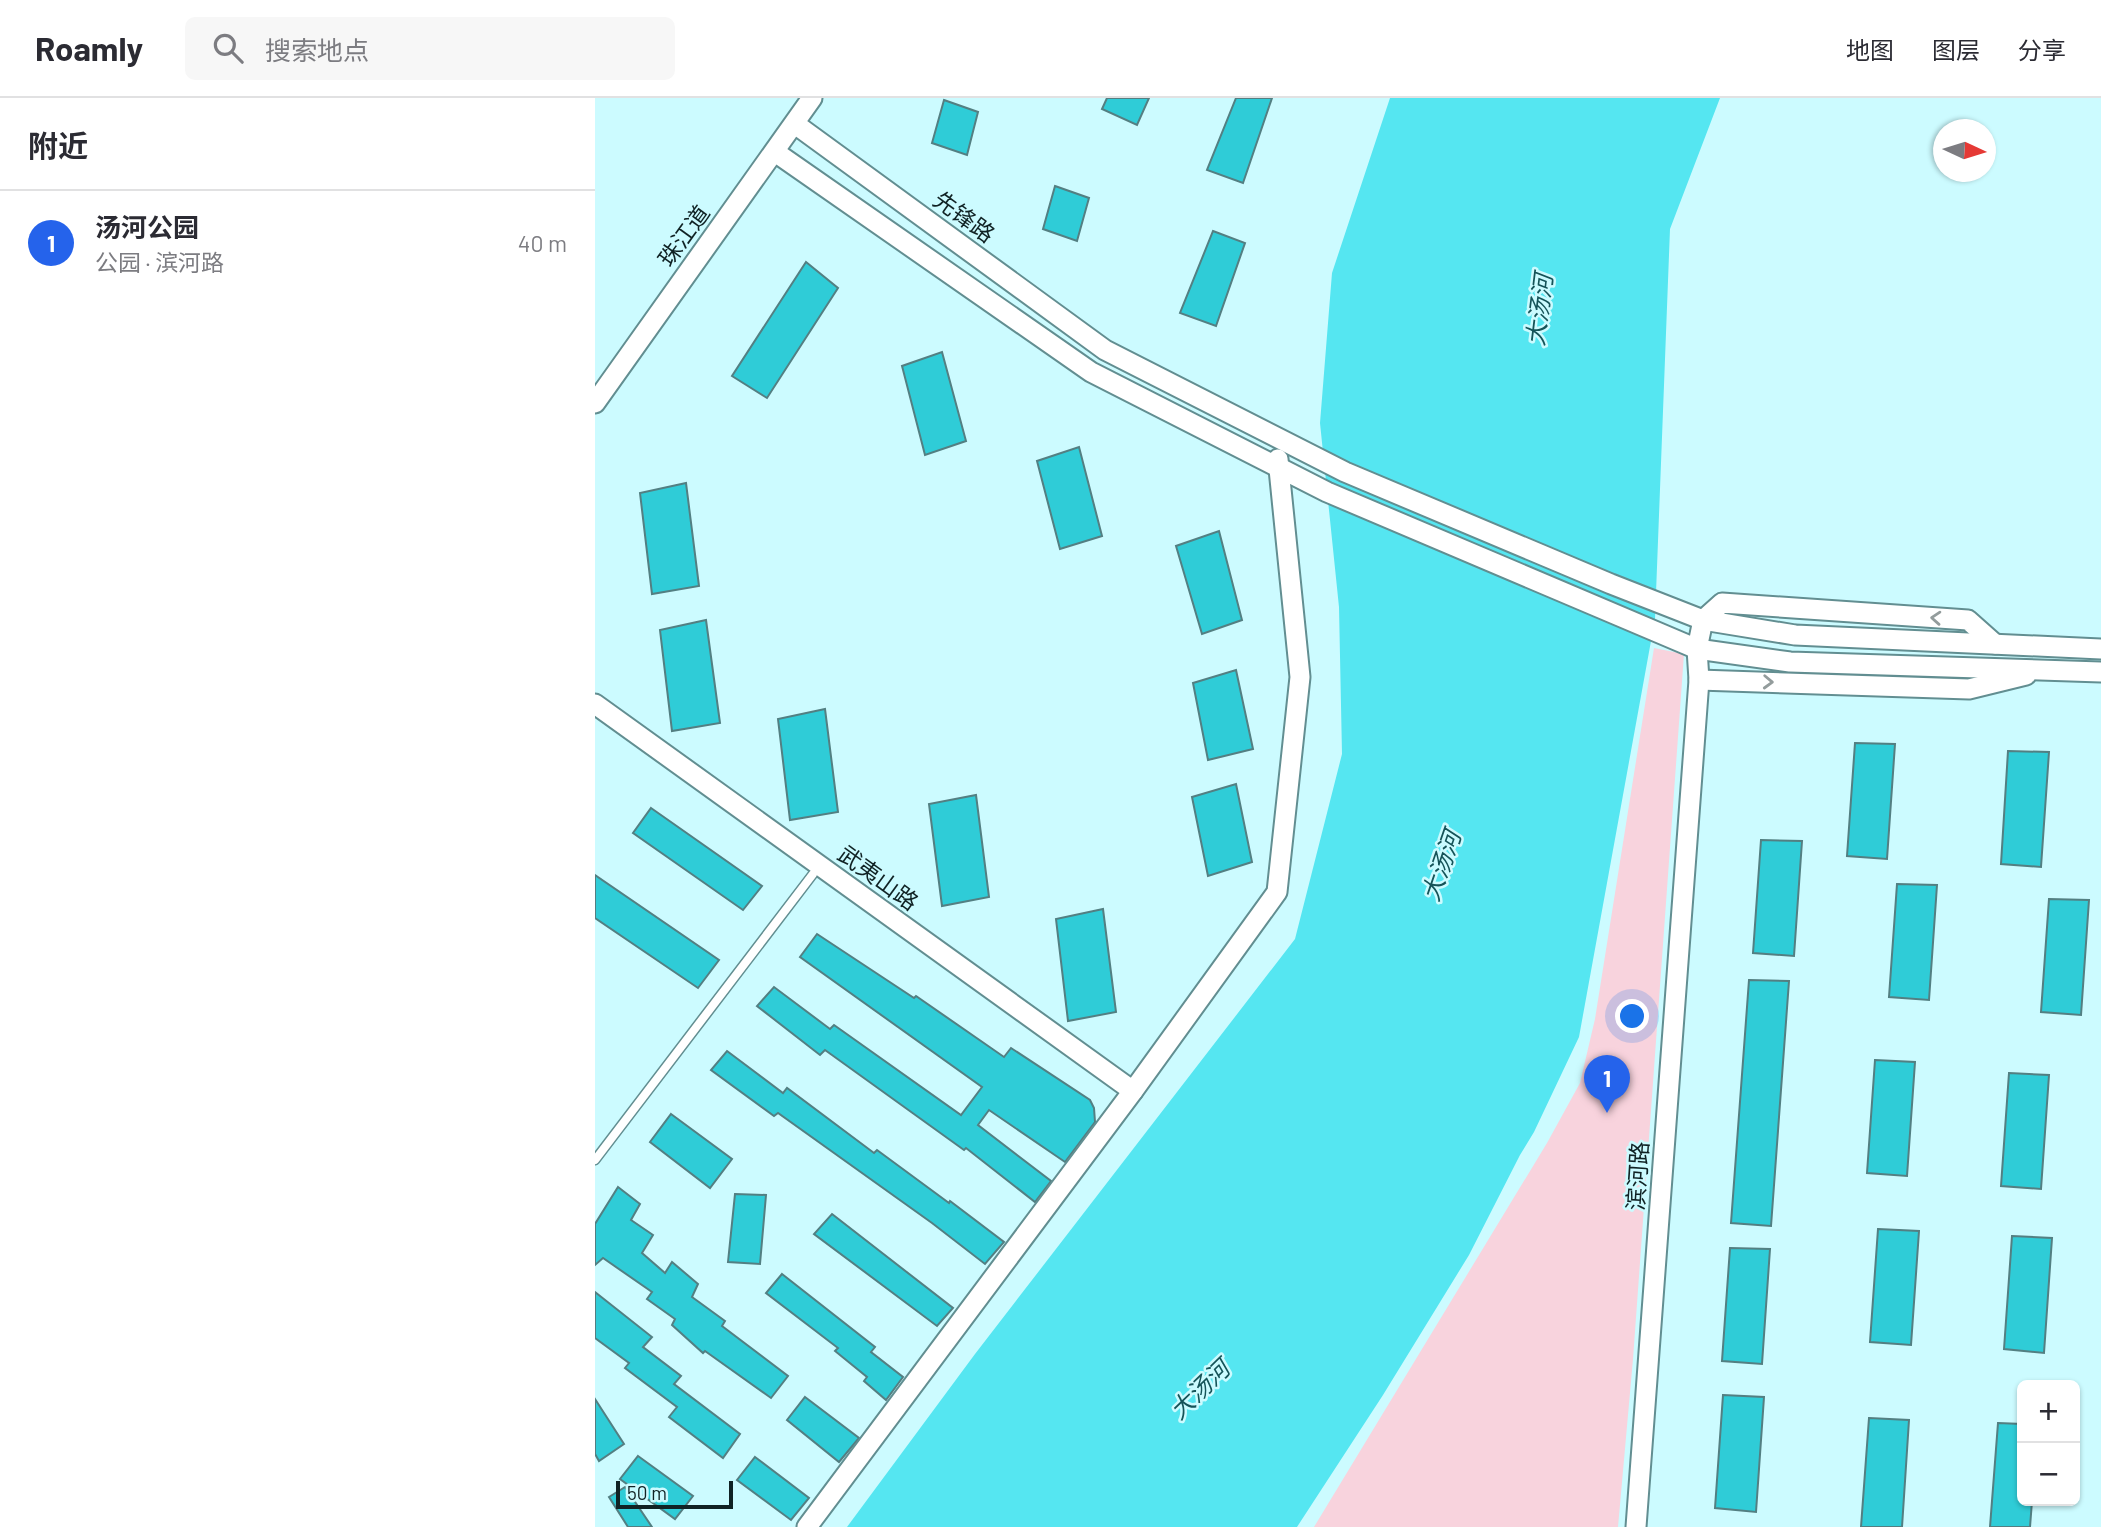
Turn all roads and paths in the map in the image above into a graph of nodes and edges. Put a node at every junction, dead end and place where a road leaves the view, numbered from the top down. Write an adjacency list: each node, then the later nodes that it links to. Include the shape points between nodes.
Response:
1 (813, 98): 2 (street, 珠江道)
2 (795, 124): 3 (street, 珠江道); 5 (street, 先锋路, via 1105,350)
3 (775, 152): 4 (street, 珠江道); 6 (street, via 1091,372)
4 (595, 403)
5 (1277, 437): 6 (street); 7 (street, 先锋路, via 1345,472)
6 (1278, 467): 9 (street); 16 (street, via 1300,677 1277,892)
7 (1703, 620): 8 (street, 先锋路, via 1795,635); 8 (street, one-way to 7, via 1968,620 1722,603); 9 (street, 滨河路)
8 (1995, 644): 10 (street)
9 (1697, 649): 11 (street, via 1790,662); 13 (street, 滨河路)
10 (2101, 649)
11 (2047, 670): 12 (street); 13 (street, one-way to 11, via 1969,690)
12 (2101, 673)
13 (1699, 680): 19 (street, 滨河路)
14 (595, 704): 16 (street, 武夷山路)
15 (813, 874): 17 (lane)
16 (1133, 1091): 18 (street)
17 (595, 1160)
18 (807, 1527)
19 (1636, 1527)

